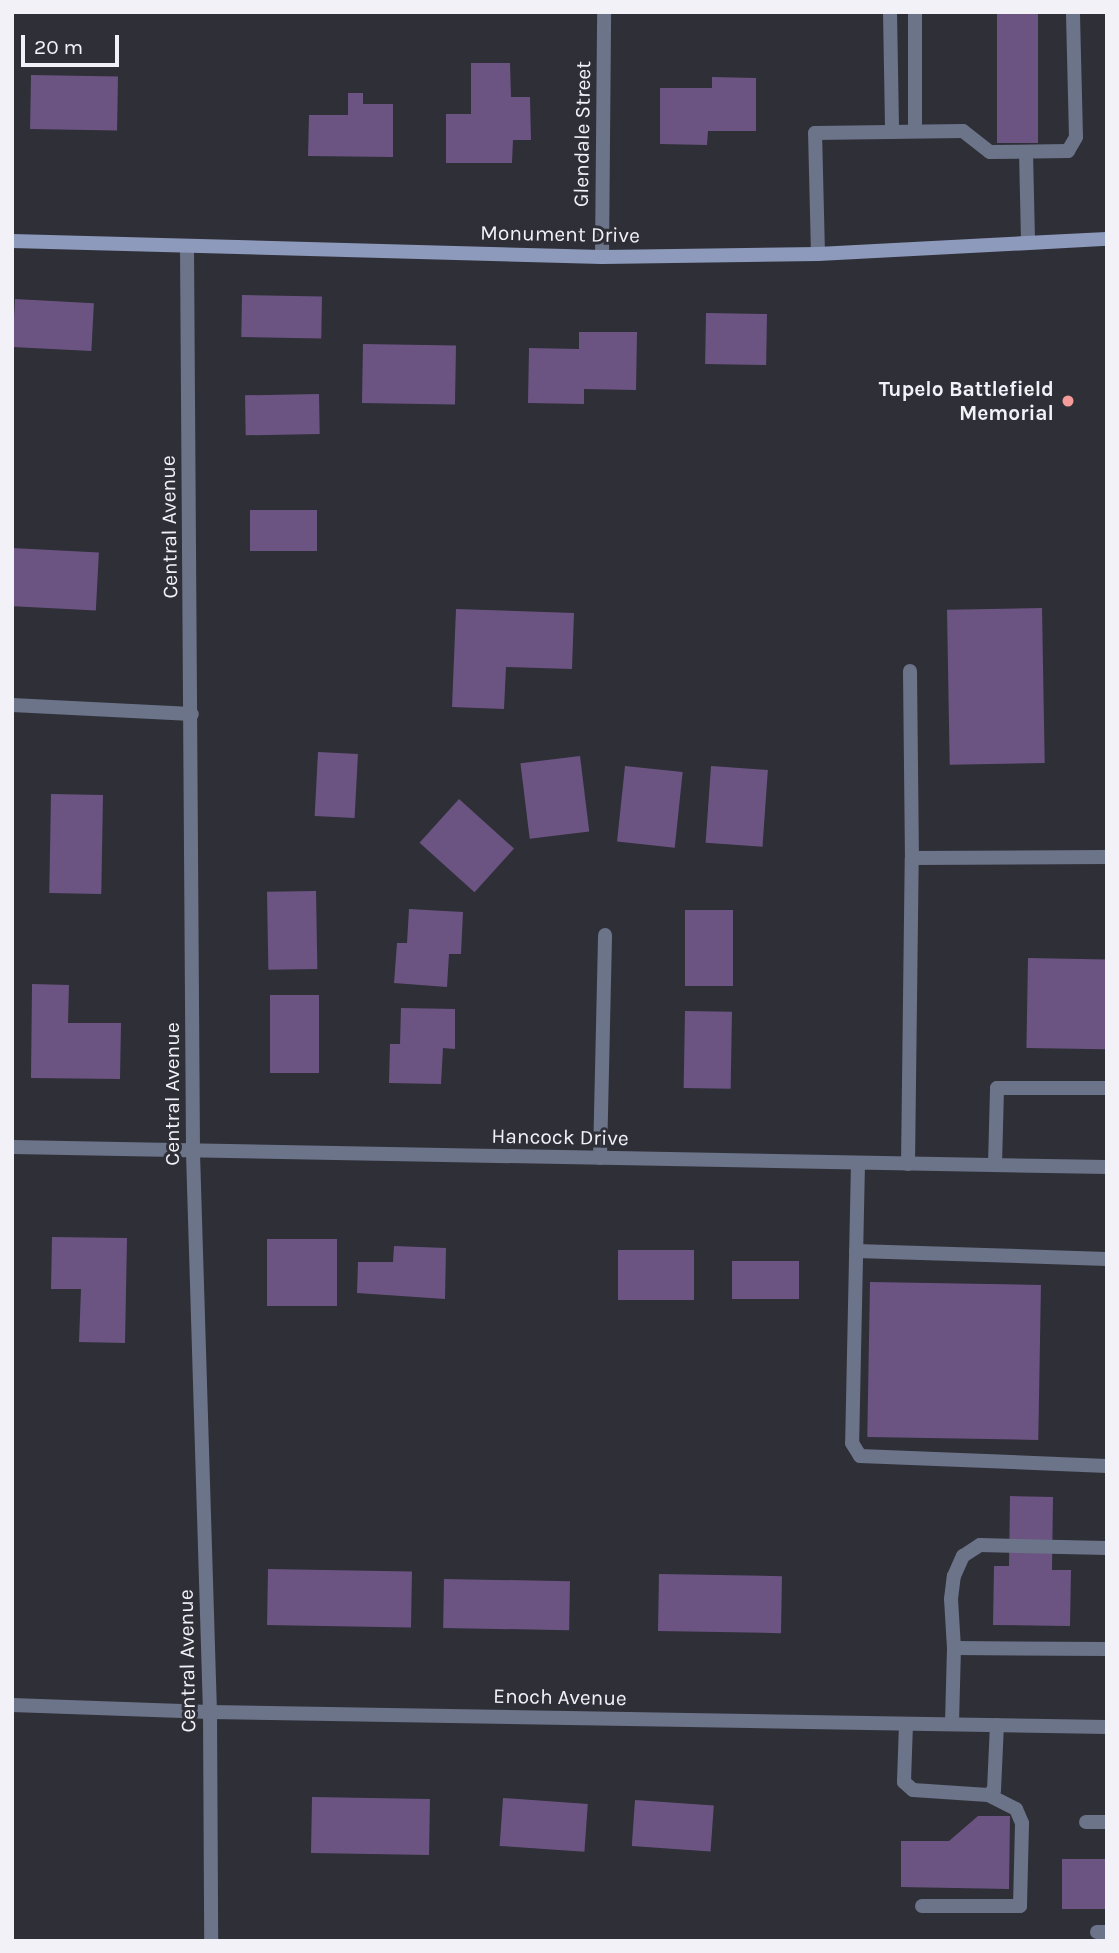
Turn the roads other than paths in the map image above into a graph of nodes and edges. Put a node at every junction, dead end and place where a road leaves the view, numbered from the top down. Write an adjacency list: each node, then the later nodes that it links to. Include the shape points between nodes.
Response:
1 (604, 12): 13 (street, Glendale Street)
2 (890, 12): 6 (street)
3 (915, 12): 5 (street)
4 (1073, 12): 7 (street, via 1076,136 1069,151)
5 (915, 131): 6 (street); 7 (street, via 963,131 990,152)
6 (892, 132): 12 (street, via 815,133)
7 (1026, 152): 10 (street)
8 (1107, 239): 10 (street, Monument Drive)
9 (12, 241): 11 (street, Monument Drive)
10 (1028, 243): 12 (street, Monument Drive)
11 (187, 247): 13 (street, Monument Drive); 16 (street, Central Avenue)
12 (818, 254): 13 (street, Monument Drive)
13 (602, 257)
14 (910, 671): 18 (street)
15 (12, 705): 16 (street)
16 (192, 714): 22 (street, Central Avenue)
17 (1107, 857): 18 (street)
18 (912, 858): 25 (street)
19 (605, 935): 23 (street)
20 (1107, 1088): 26 (street, via 997,1088)
21 (12, 1147): 22 (street, Hancock Drive)
22 (193, 1153): 23 (street, Hancock Drive); 35 (street, Central Avenue)
23 (600, 1158): 24 (street, Hancock Drive)
24 (858, 1163): 25 (street, Hancock Drive); 28 (street)
25 (908, 1164): 26 (street, Hancock Drive)
26 (995, 1165): 27 (street, Hancock Drive)
27 (1107, 1167)
28 (856, 1251): 29 (street); 30 (street, via 852,1443 860,1456)
29 (1107, 1259)
30 (1107, 1466)
31 (1107, 1548): 32 (street, via 980,1545 963,1556 951,1599)
32 (954, 1648): 33 (street); 37 (street)
33 (1107, 1649)
34 (12, 1705): 35 (street, Enoch Avenue)
35 (210, 1712): 36 (street, Enoch Avenue); 44 (street, Central Avenue)
36 (906, 1724): 37 (street, Enoch Avenue); 40 (street, via 904,1782 913,1790)
37 (952, 1724): 38 (street, Enoch Avenue)
38 (997, 1725): 39 (street, Enoch Avenue); 40 (street, via 994,1790)
39 (1107, 1727)
40 (988, 1795): 43 (street, via 1016,1809 1022,1823 1020,1906)
41 (1086, 1822): 42 (street)
42 (1107, 1822)
43 (922, 1906)
44 (211, 1941)

